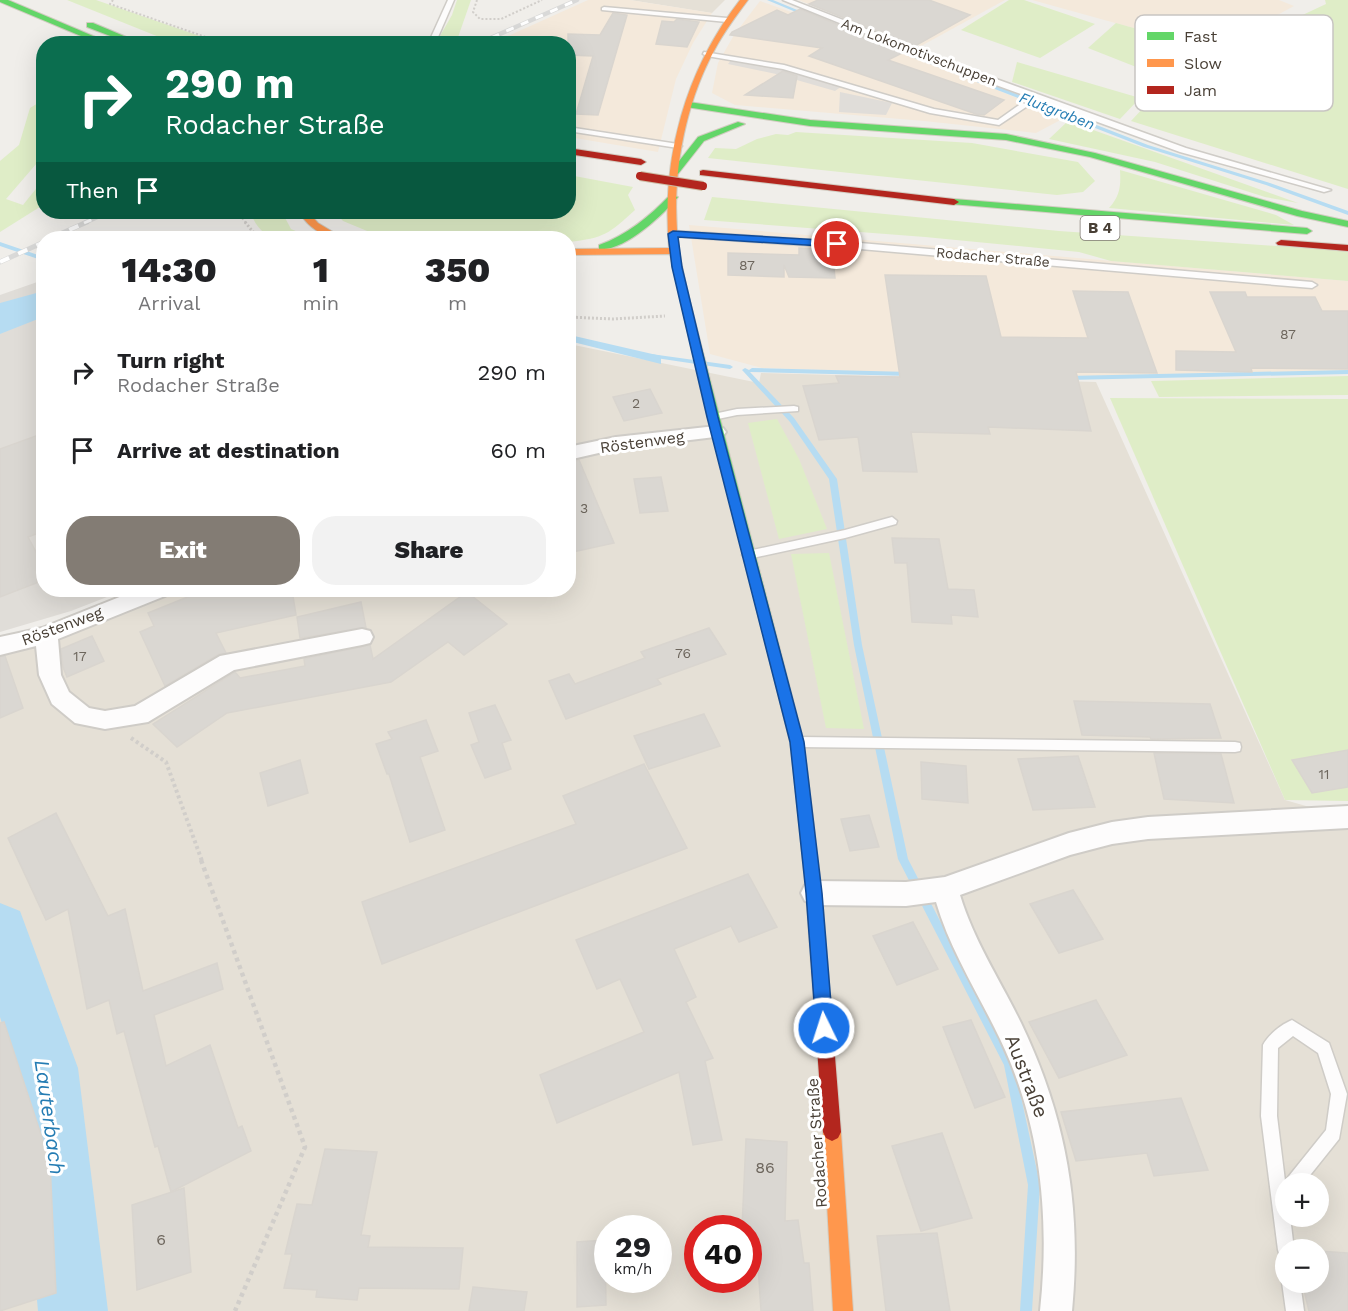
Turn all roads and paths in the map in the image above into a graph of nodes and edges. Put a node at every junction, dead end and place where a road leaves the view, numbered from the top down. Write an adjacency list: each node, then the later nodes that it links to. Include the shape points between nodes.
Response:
1 (2, 0): 13 (main road)
2 (35, 0): 14 (main road)
3 (106, 0): 10 (path)
4 (113, 0): 10 (path)
5 (451, 0): 16 (lane)
6 (477, 0): 7 (path, via 473,12 480,19 501,19)
7 (542, 0)
8 (744, 0): 12 (main road, Rodacher Straße)
9 (786, 0): 32 (lane, Am Lokomotivschuppen, via 1183,150)
10 (110, 4): 15 (path)
11 (604, 9): 12 (lane)
12 (727, 20): 17 (main road, Rodacher Straße)
13 (89, 36)
14 (118, 36)
15 (203, 36)
16 (436, 36)
17 (707, 54): 18 (main road, Rodacher Straße); 19 (lane, via 784,67 933,111 999,123)
18 (689, 105): 20 (main road, Rodacher Straße); 21 (main road)
19 (1025, 105)
20 (683, 121): 22 (main road); 25 (main road, Rodacher Straße)
21 (810, 123): 22 (main road); 24 (main road)
22 (741, 124): 29 (main road, via 700,139)
23 (576, 130): 25 (lane)
24 (957, 134): 30 (main road, via 1083,160); 38 (main road, via 1006,137 1092,155)
25 (678, 146): 29 (main road, Rodacher Straße)
26 (576, 153): 28 (main road, B 4)
27 (576, 165): 28 (main road, B 4)
28 (640, 169): 31 (main road, B 4, bridge)
29 (675, 172): 33 (main road, Rodacher Straße)
30 (1108, 176)
31 (703, 179): 34 (main road, B 4); 39 (main road, B 4, via 830,201)
32 (1327, 190)
33 (673, 197): 42 (main road, Rodacher Straße); 46 (main road, via 632,235)
34 (922, 197): 35 (main road, via 1077,204); 44 (main road, B 4)
35 (1097, 200)
36 (243, 219): 40 (path)
37 (309, 219): 41 (main road)
38 (1348, 224)
39 (1122, 230)
40 (252, 231)
41 (326, 231)
42 (673, 234): 47 (main road, Rodacher Straße); 49 (lane, Rodacher Straße)
43 (1169, 234): 45 (main road)
44 (1348, 234)
45 (1348, 248)
46 (589, 251): 47 (main road); 48 (main road)
47 (676, 251): 50 (main road, Rodacher Straße)
48 (576, 252)
49 (1312, 285)
50 (690, 314): 51 (path); 53 (main road, Rodacher Straße)
51 (576, 318)
52 (794, 409): 53 (lane, via 737,412)
53 (714, 424): 54 (street, Röstenweg); 56 (main road, Rodacher Straße)
54 (576, 452)
55 (892, 521): 56 (lane)
56 (748, 555): 62 (main road, Rodacher Straße)
57 (140, 597): 58 (street, Röstenweg)
58 (46, 635): 60 (street, Röstenweg); 61 (street, via 50,675 60,698 83,716)
59 (362, 637): 61 (street, via 228,662 140,715)
60 (0, 646)
61 (105, 720): 70 (path, via 166,762 305,1147)
62 (797, 742): 63 (lane); 66 (main road, Rodacher Straße)
63 (1235, 747)
64 (1348, 817): 65 (street, via 1112,833 1069,844)
65 (939, 890): 66 (street, via 906,894); 72 (street, Austraße, via 1042,1104 1056,1171 1062,1272)
66 (814, 893): 71 (main road, Rodacher Straße)
67 (1278, 1173): 68 (lane, via 1269,1116 1271,1045 1292,1027 1324,1048 1339,1094 1333,1132)
68 (1301, 1173)
69 (1293, 1293): 73 (lane)
70 (235, 1311)
71 (843, 1311)
72 (1056, 1311)
73 (1295, 1311)

